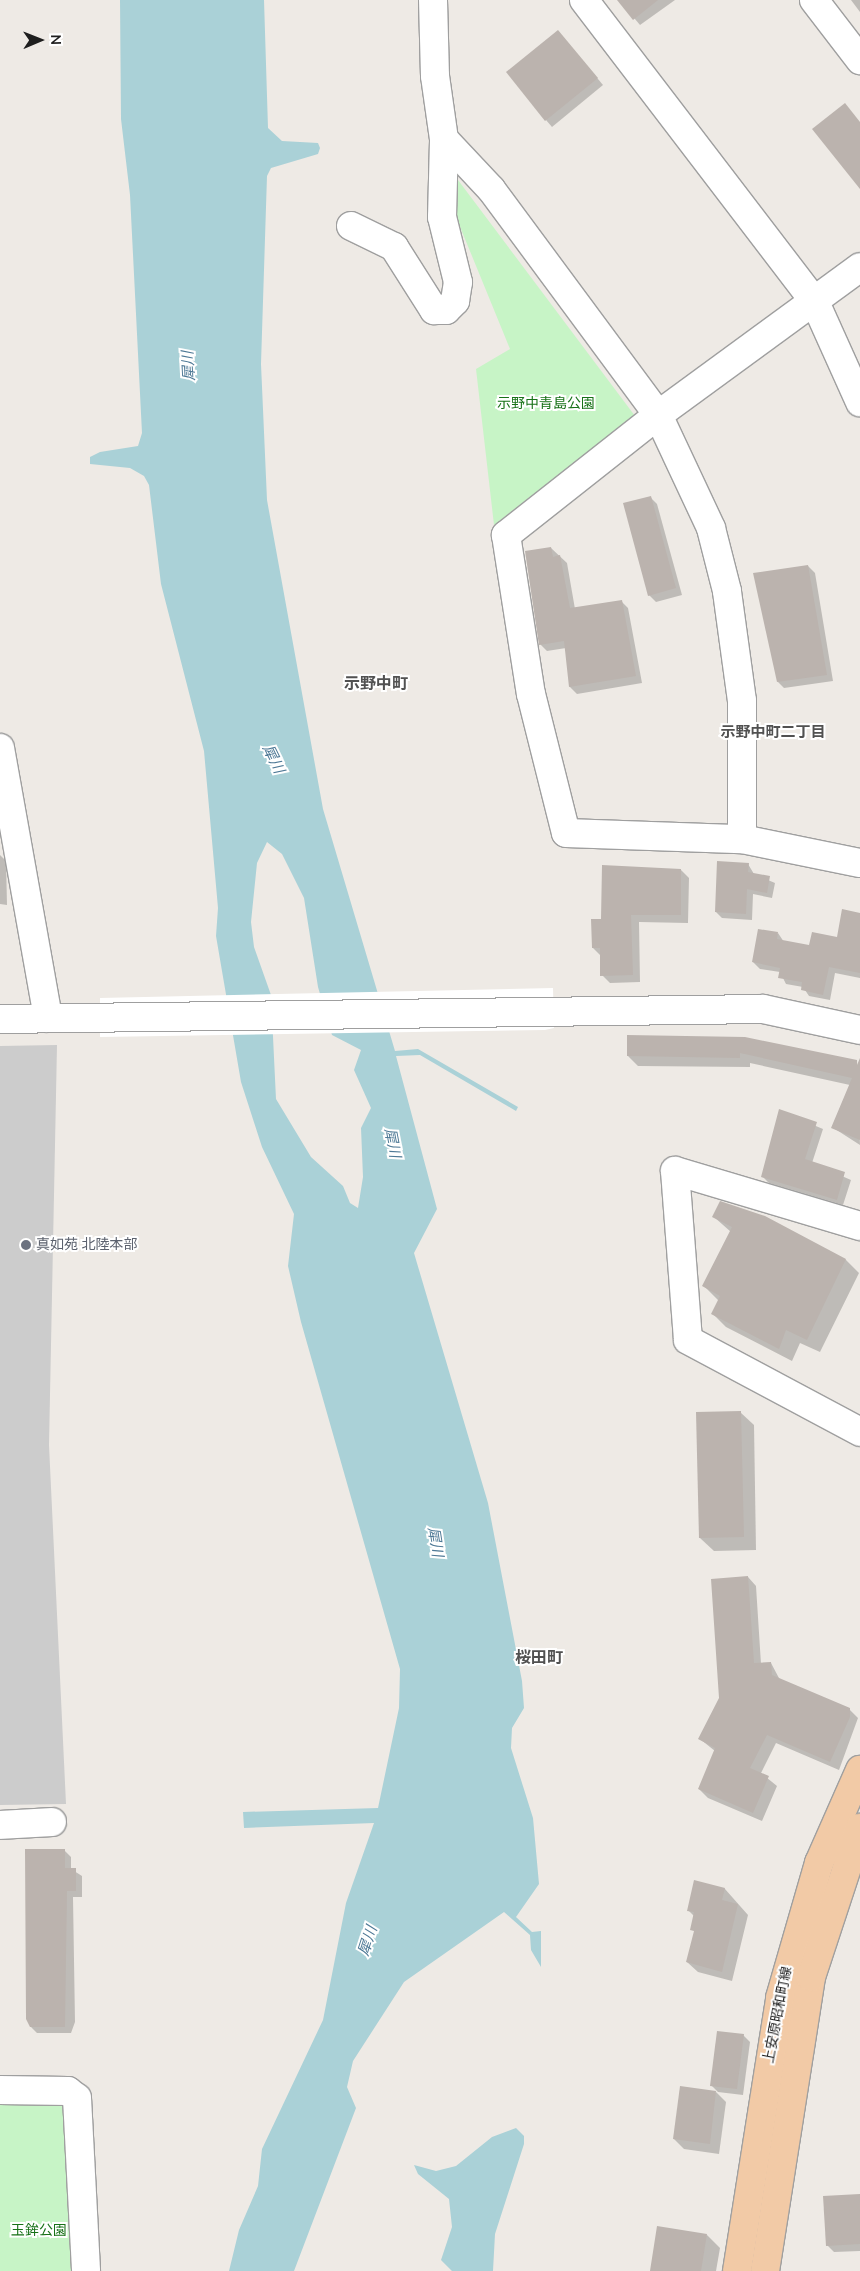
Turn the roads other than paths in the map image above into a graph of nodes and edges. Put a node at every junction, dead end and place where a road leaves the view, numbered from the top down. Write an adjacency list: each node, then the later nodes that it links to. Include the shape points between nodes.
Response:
1 (433, 0): 5 (street, via 435,76)
2 (584, 0): 8 (street)
3 (814, 0): 4 (street)
4 (860, 60)
5 (444, 138): 6 (street, via 442,217 458,282 456,301 446,310 434,310 394,247); 10 (street, via 491,189)
6 (351, 226)
7 (860, 267): 8 (street)
8 (815, 302): 9 (street); 10 (street)
9 (860, 402)
10 (658, 415): 12 (street, via 711,528 727,591 742,701); 12 (street, via 506,535 531,694 566,833)
11 (0, 748): 14 (street)
12 (742, 839): 13 (street)
13 (860, 863)
14 (48, 1018): 15 (street); 16 (street, via 763,1008)
15 (0, 1020)
16 (860, 1030)
17 (859, 1221): 18 (street, via 674,1171 688,1340)
18 (860, 1432)
19 (860, 1770): 25 (main road, 上安原昭和町線, via 819,1863 780,1998)
20 (52, 1822): 21 (street)
21 (0, 1825)
22 (860, 1828): 26 (main road, 上安原昭和町線, via 811,1977)
23 (0, 2090): 24 (street, via 68,2091 77,2098)
24 (86, 2271)
25 (737, 2271)
26 (765, 2271)

